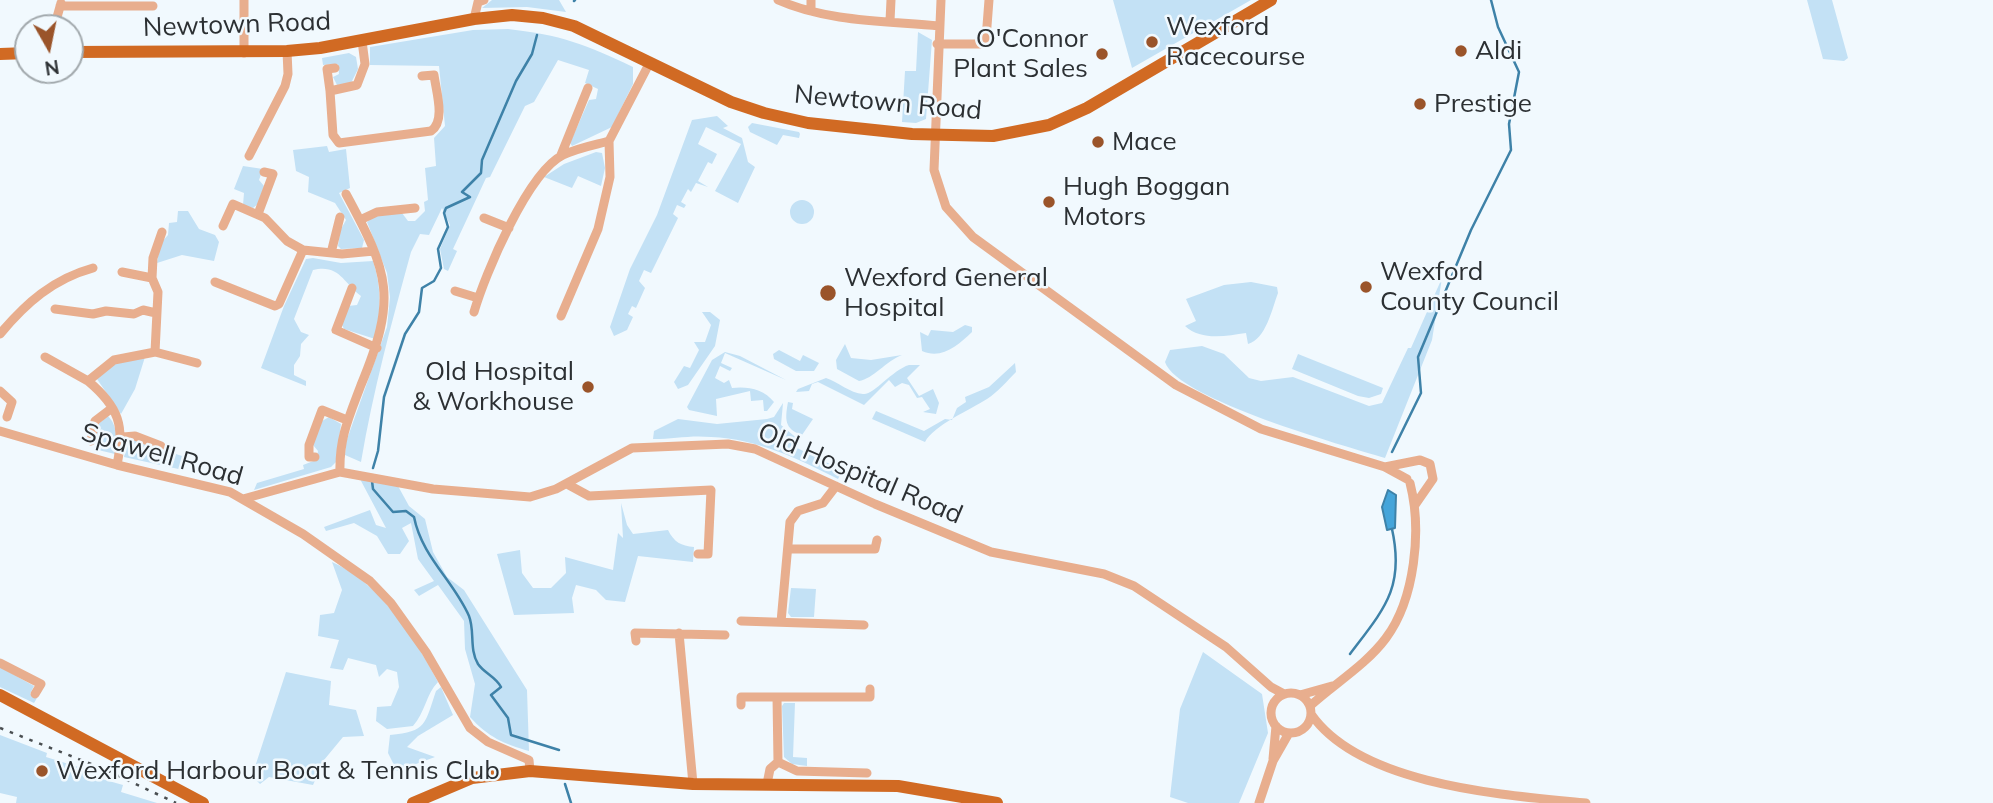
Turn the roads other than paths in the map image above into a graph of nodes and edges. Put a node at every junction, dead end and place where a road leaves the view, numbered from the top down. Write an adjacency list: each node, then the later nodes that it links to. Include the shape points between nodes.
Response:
1 (244, 0): 19 (street)
2 (484, 0): 12 (street, via 478,2)
3 (778, 0): 11 (street)
4 (811, 0): 11 (street)
5 (891, 0): 13 (street)
6 (941, 0): 14 (street)
7 (989, 0): 16 (street, via 986,39 980,44)
8 (1271, 0): 25 (main road, Newtown Road, via 1090,106 1049,125 993,136)
9 (61, 3): 10 (street)
10 (153, 6)
11 (811, 11): 13 (street)
12 (474, 19): 15 (main road, Newtown Road); 20 (main road, Newtown Road, via 512,15 575,26)
13 (890, 21): 14 (street)
14 (939, 26): 16 (street)
15 (362, 41): 17 (main road, Newtown Road); 24 (street, via 365,64 357,86)
16 (937, 44): 25 (street)
17 (287, 51): 19 (main road, Newtown Road); 28 (street, via 285,86)
18 (84, 52): 19 (main road, Newtown Road)
19 (244, 53)
20 (649, 64): 25 (main road, Newtown Road, via 764,113 808,123); 26 (street)
21 (335, 68): 24 (street, via 327,69)
22 (422, 76): 24 (street, via 434,75 439,120 431,131 339,143 333,135)
23 (588, 88): 27 (street)
24 (330, 92)
25 (933, 136): 72 (street, via 936,182 955,219 1052,296 1176,385 1219,409 1278,435)
26 (609, 141): 27 (street); 54 (street, via 610,177 598,229)
27 (561, 155): 39 (street, via 529,188)
28 (249, 156)
29 (264, 172): 34 (street, via 272,174)
30 (237, 192): 32 (street)
31 (346, 194): 37 (street)
32 (233, 204): 34 (street); 38 (street)
33 (415, 208): 37 (street, via 377,212)
34 (258, 214): 41 (street, via 287,241)
35 (340, 217): 43 (street)
36 (484, 218): 39 (street)
37 (360, 220): 42 (street)
38 (223, 226)
39 (509, 228): 50 (street)
40 (162, 232): 46 (street)
41 (307, 251): 43 (street); 47 (street, via 275,306)
42 (374, 251): 43 (street); 56 (street, via 386,300)
43 (331, 253)
44 (93, 268): 55 (street, via 48,287)
45 (122, 272): 46 (street)
46 (152, 278): 53 (street, via 158,292)
47 (215, 282)
48 (352, 288): 56 (street, via 336,330)
49 (455, 291): 50 (street)
50 (478, 298): 52 (street)
51 (55, 309): 53 (street)
52 (474, 312)
53 (156, 313): 57 (street)
54 (561, 316)
55 (0, 334)
56 (377, 348): 64 (street)
57 (155, 352): 59 (street); 60 (street, via 114,360)
58 (45, 357): 60 (street)
59 (197, 363)
60 (88, 381): 62 (street)
61 (0, 391): 63 (street, via 12,402)
62 (112, 408): 66 (street); 67 (street, via 95,421)
63 (7, 417)
64 (347, 420): 69 (street, via 322,410 309,445 309,457); 73 (street, via 340,444)
65 (0, 431): 71 (street, Spawell Road)
66 (123, 437): 68 (street, via 135,436); 71 (street)
67 (91, 441)
68 (161, 446)
69 (315, 457)
70 (1410, 464): 72 (street); 74 (street); 77 (street, via 1426,461 1433,469 1433,479)
71 (117, 465): 78 (street, Spawell Road)
72 (1385, 467): 74 (street)
73 (340, 472): 75 (street, Old Hospital Road, via 433,489 514,496 546,494); 78 (street, Old Hospital Road)
74 (1409, 481): 77 (street); 79 (street)
75 (567, 484): 76 (street, Old Hospital Road, via 632,449 728,444 781,458); 82 (street, via 589,496 711,489 708,554)
76 (836, 486): 81 (street, via 823,503 793,516); 91 (street, Old Hospital Road, via 991,552 1104,574 1134,586 1226,647)
77 (1425, 487): 79 (street)
78 (243, 499): 107 (street, Spawell Road, via 370,580 426,652 470,728 488,743 528,761)
79 (1415, 505): 90 (street, via 1408,589 1400,615 1370,655)
80 (877, 540): 81 (street, via 875,549)
81 (788, 549): 84 (street)
82 (698, 554)
83 (741, 621): 84 (street)
84 (781, 622): 85 (street)
85 (864, 625)
86 (679, 634): 87 (street); 88 (street, via 635,633); 109 (street)
87 (725, 635)
88 (636, 641)
89 (0, 663): 93 (street, via 41,684)
90 (1334, 685): 96 (street); 100 (street)
91 (1270, 687): 94 (street, Old Hospital Road); 98 (street)
92 (870, 688): 97 (street, via 870,697)
93 (36, 694)
94 (1284, 694): 96 (street); 98 (street)
95 (0, 695): 111 (main road)
96 (1300, 695): 100 (street)
97 (777, 697): 99 (street, via 741,697); 106 (street)
98 (1273, 704): 101 (street)
99 (741, 705)
100 (1310, 710): 102 (street); 104 (street)
101 (1276, 726): 103 (street); 105 (street)
102 (1304, 728): 103 (street); 104 (street)
103 (1289, 733): 105 (street)
104 (1324, 733): 115 (street, via 1379,764 1465,790)
105 (1273, 761): 114 (street)
106 (778, 762): 108 (street, via 797,771); 110 (street, via 770,769)
107 (530, 771): 109 (main road); 112 (main road, via 472,778)
108 (867, 773)
109 (693, 783): 110 (main road)
110 (767, 784): 113 (main road, via 898,786)
111 (204, 803)
112 (413, 803)
113 (997, 803)
114 (1259, 803)
115 (1586, 803)

